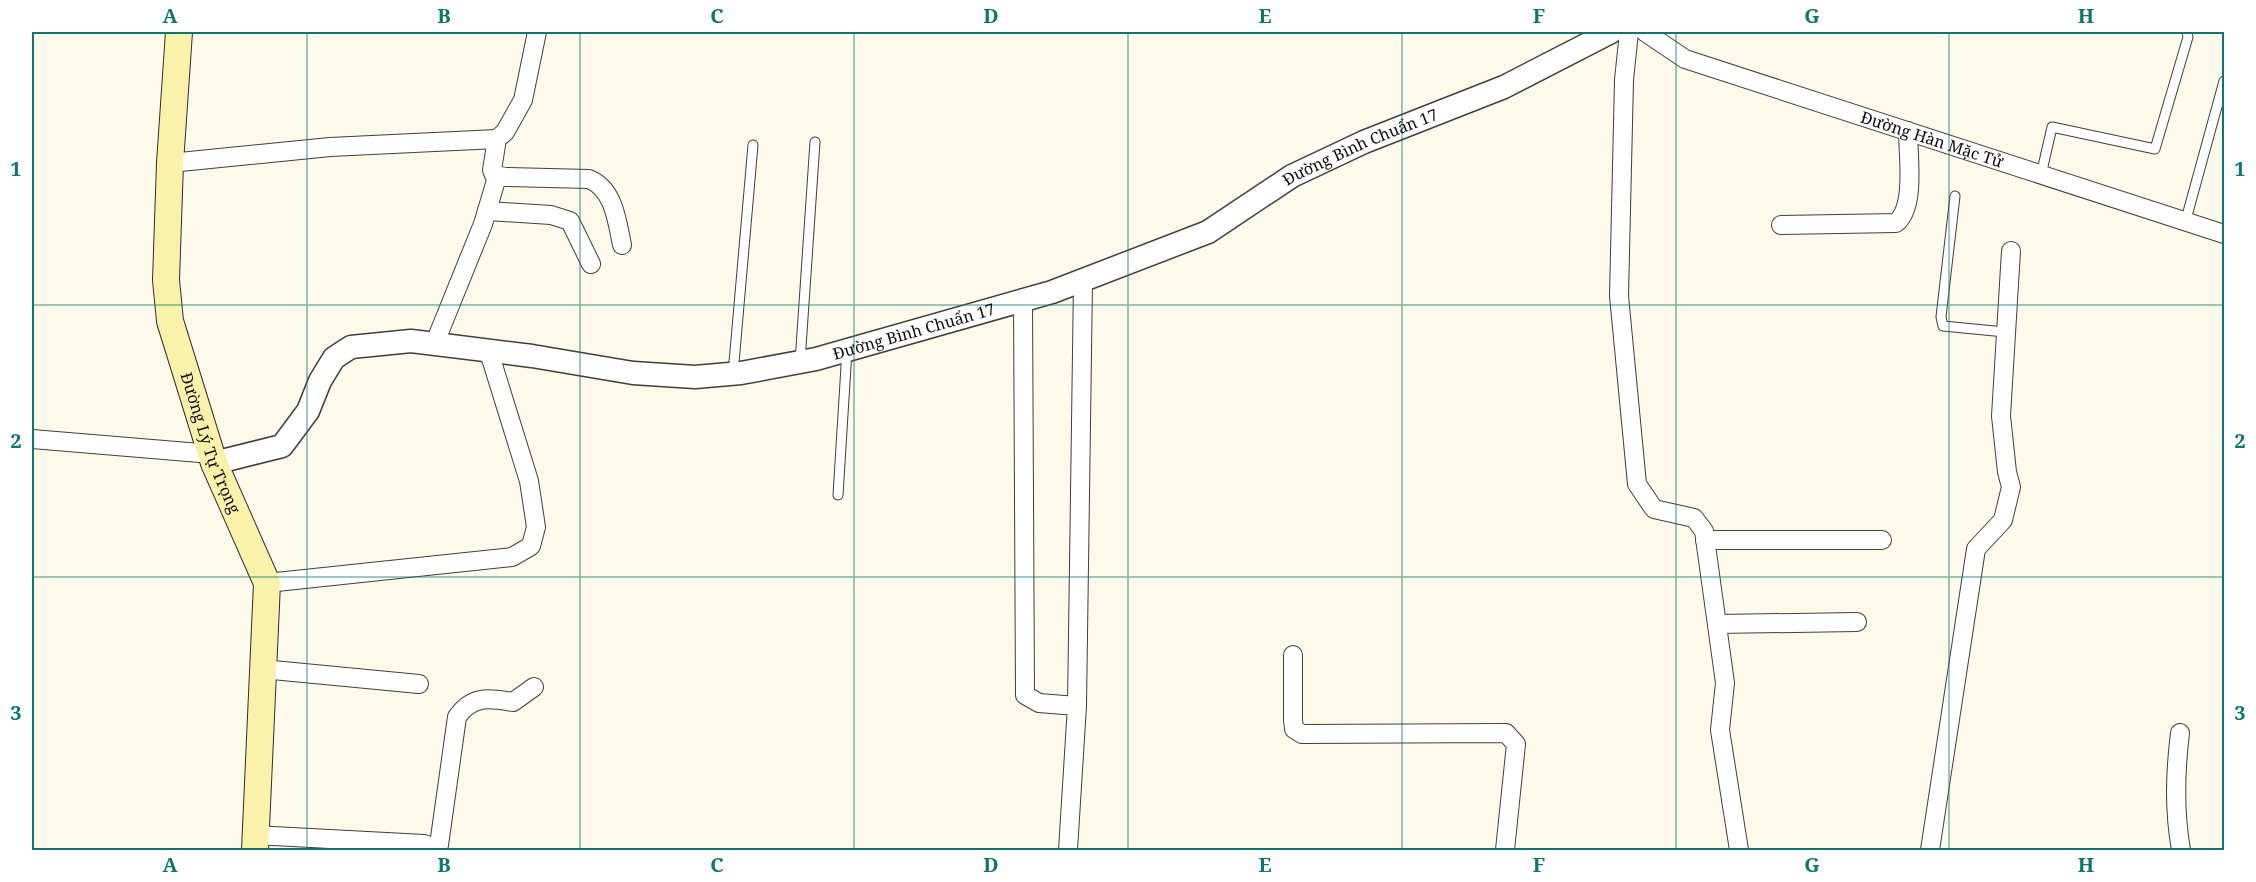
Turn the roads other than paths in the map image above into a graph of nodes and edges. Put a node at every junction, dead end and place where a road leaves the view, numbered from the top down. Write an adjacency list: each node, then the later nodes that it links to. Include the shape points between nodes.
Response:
1 (179, 32): 12 (main road, Đường Lý Tự Trọng)
2 (537, 32): 9 (street, via 522,100 513,120)
3 (1611, 32): 23 (street, Đường Bình Chuẩn 17, via 1504,87 1364,142 1292,176 1208,232)
4 (1629, 32): 34 (street, via 1624,80 1619,296 1637,484 1654,509 1694,518 1704,531)
5 (1645, 32): 8 (street, Đường Hàn Mặc Tử, via 1685,59)
6 (2187, 32): 13 (lane, via 2155,149 2052,127)
7 (2224, 81): 17 (lane)
8 (1908, 131): 13 (street, Đường Hàn Mặc Tử); 18 (street, via 1909,199 1896,223)
9 (497, 139): 12 (street, via 330,147); 14 (street, via 492,170)
10 (815, 142): 29 (lane)
11 (753, 145): 30 (lane)
12 (170, 162): 32 (main road, Đường Lý Tự Trọng, via 166,280 170,321)
13 (2041, 175): 17 (street, Đường Hàn Mặc Tử)
14 (497, 177): 16 (street); 20 (street, via 589,179 599,183 610,198)
15 (1954, 196): 25 (lane, via 1943,326)
16 (487, 211): 22 (street, via 551,215 570,221); 26 (street)
17 (2185, 223): 19 (street, Đường Hàn Mặc Tử)
18 (1781, 225)
19 (2224, 234)
20 (622, 245)
21 (2011, 251): 25 (street)
22 (591, 264)
23 (1083, 282): 24 (street, Đường Bình Chuẩn 17); 43 (street)
24 (1023, 300): 27 (street, Đường Bình Chuẩn 17); 43 (street, via 1025,695 1039,703)
25 (2005, 332): 49 (street, via 2001,416 2011,488 2003,520 1976,549)
26 (434, 345): 28 (street, Đường Bình Chuẩn 17); 32 (street, Đường Bình Chuẩn 17, via 392,342 351,347 334,358 308,411 282,446)
27 (847, 350): 29 (street, Đường Bình Chuẩn 17); 33 (lane)
28 (489, 352): 30 (street, Đường Bình Chuẩn 17, via 651,375); 36 (street, via 529,481 536,527 531,546 512,557)
29 (800, 362): 30 (street, Đường Bình Chuẩn 17)
30 (733, 374)
31 (32, 439): 32 (street)
32 (213, 458): 36 (main road, Đường Lý Tự Trọng)
33 (838, 495)
34 (1705, 540): 35 (street); 38 (street)
35 (1882, 540)
36 (267, 583): 40 (main road, Đường Lý Tự Trọng)
37 (1857, 622): 38 (street)
38 (1717, 624): 48 (street, via 1725,683 1720,730)
39 (1293, 655): 47 (street, via 1294,729 1302,734 1506,733 1516,744)
40 (262, 669): 41 (street); 45 (main road, Đường Lý Tự Trọng)
41 (419, 684)
42 (534, 687): 45 (street, via 513,702 488,698 465,705 457,717 440,845)
43 (1077, 706): 46 (street)
44 (2180, 733): 50 (street, via 2175,776)
45 (254, 843)
46 (1068, 850)
47 (1504, 850)
48 (1738, 850)
49 (1930, 850)
50 (2181, 850)

